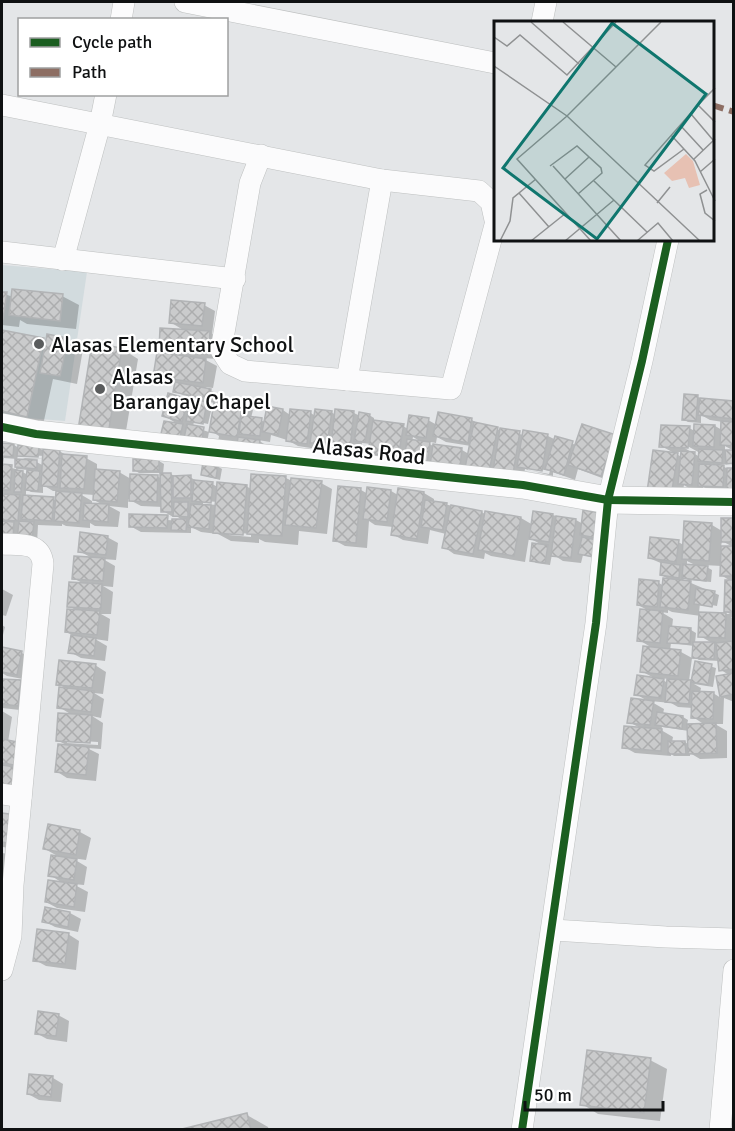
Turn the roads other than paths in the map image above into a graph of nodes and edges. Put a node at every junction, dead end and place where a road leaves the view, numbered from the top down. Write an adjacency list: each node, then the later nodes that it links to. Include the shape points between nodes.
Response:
1 (124, 2): 5 (street)
2 (185, 2): 4 (street)
3 (546, 2): 6 (street)
4 (254, 8): 7 (street)
5 (121, 18)
6 (542, 21)
7 (494, 63)
8 (106, 96): 10 (street)
9 (2, 105): 10 (street)
10 (100, 124): 11 (street); 16 (street)
11 (261, 155): 12 (street); 17 (street, via 250,183)
12 (382, 180): 13 (street, via 479,191); 18 (street)
13 (494, 212): 18 (street, via 451,389)
14 (668, 242): 20 (street)
15 (2, 252): 16 (street)
16 (63, 260): 17 (street)
17 (235, 279): 18 (street, via 221,350 230,364 245,371)
18 (347, 380)
19 (2, 427): 20 (street, Alasas Road, via 36,434 523,485)
20 (608, 500): 21 (street, Alasas Road); 25 (street, via 596,623)
21 (734, 502)
22 (2, 543): 23 (street, via 31,546 43,555)
23 (11, 796): 24 (street)
24 (7, 884): 27 (street, via 11,936)
25 (553, 930): 26 (street); 30 (street)
26 (734, 939)
27 (2, 970)
28 (734, 970): 29 (street)
29 (729, 1071): 31 (street)
30 (522, 1130)
31 (720, 1130)

